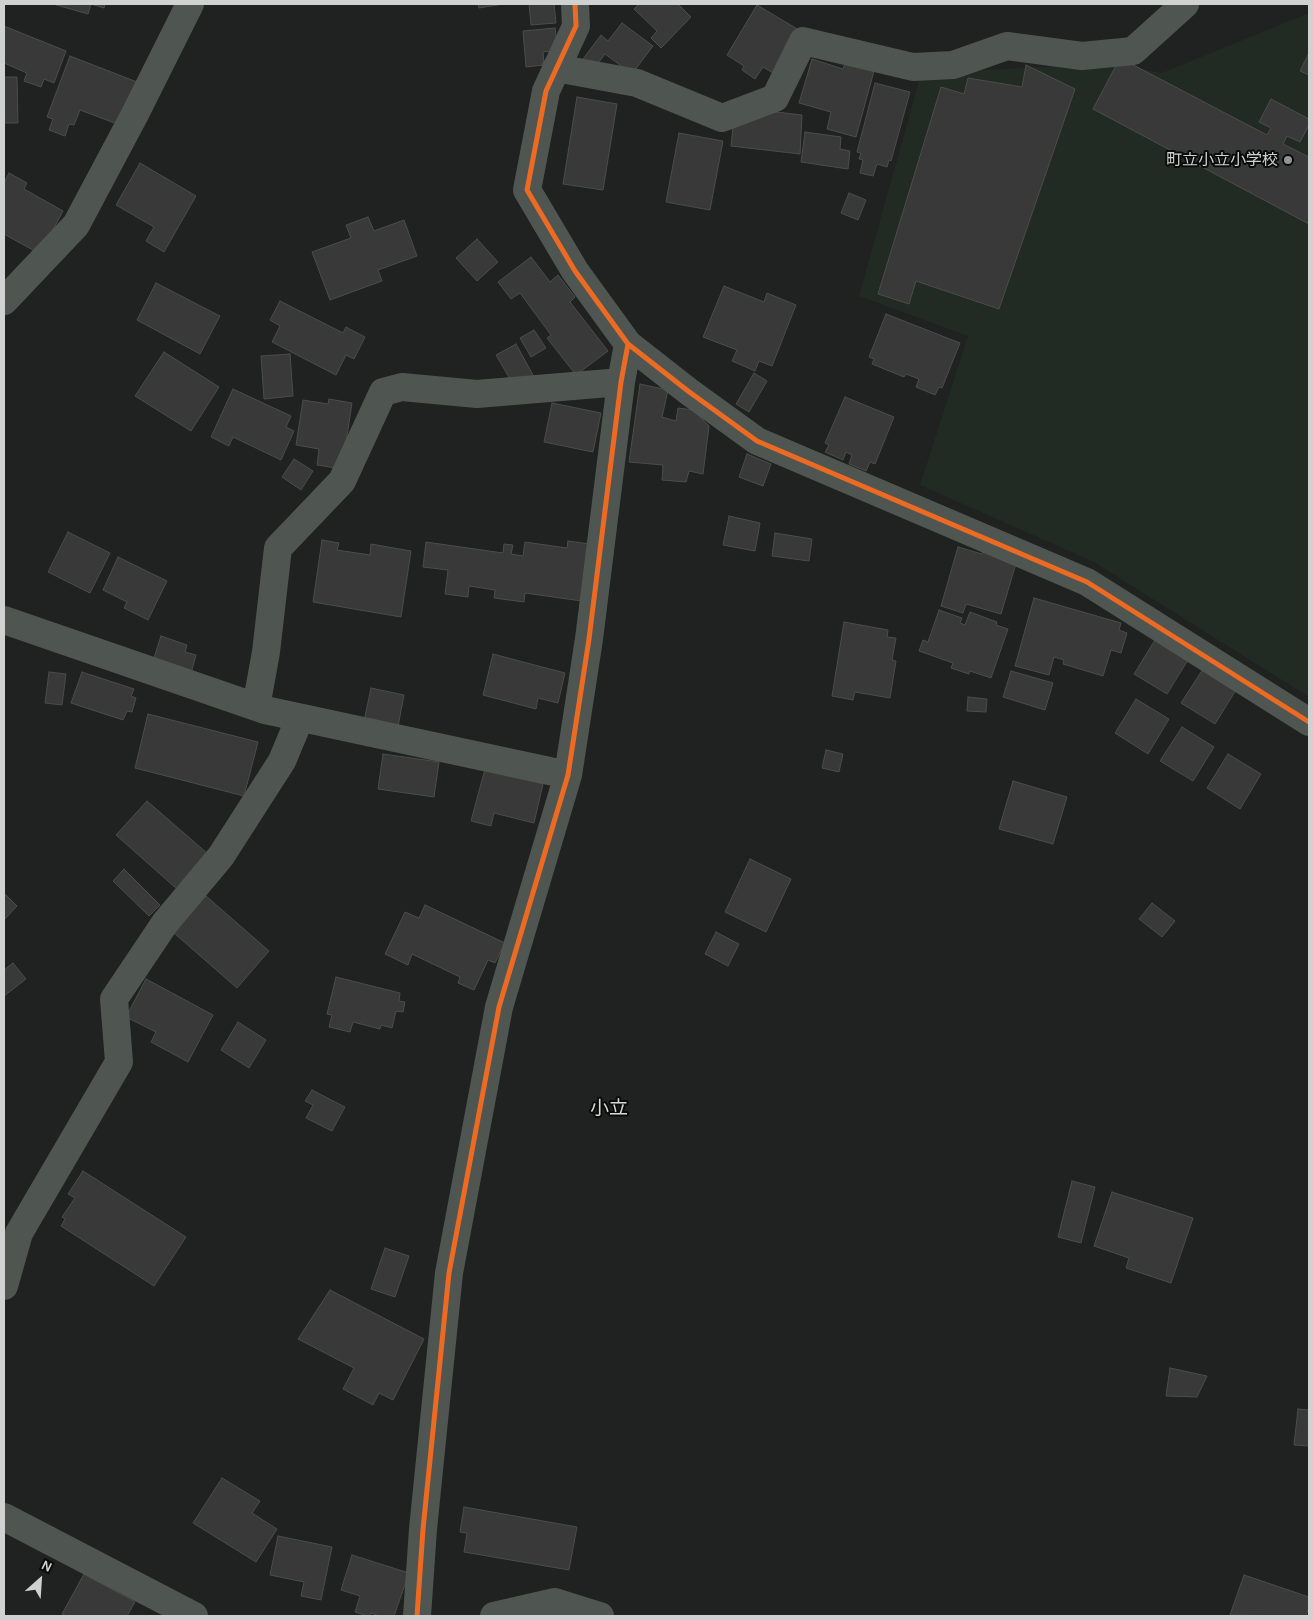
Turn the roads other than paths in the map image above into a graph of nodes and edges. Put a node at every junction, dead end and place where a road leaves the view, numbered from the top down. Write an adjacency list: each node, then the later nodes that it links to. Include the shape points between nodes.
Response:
1 (190, 4): 5 (street, via 76,225)
2 (575, 4): 4 (street, via 576,26)
3 (1185, 4): 4 (street, via 1133,51 1082,56 1007,46 953,65 914,67 803,41 774,98 722,118 637,83)
4 (556, 68): 6 (street, via 546,91 527,190 575,271)
5 (4, 302)
6 (628, 344): 7 (street); 11 (street, via 757,441 1087,582)
7 (621, 382): 9 (street, via 477,394 402,387 384,392 342,481 278,548); 12 (street, via 589,639)
8 (4, 620): 9 (street)
9 (256, 707): 10 (street)
10 (300, 718): 12 (street); 13 (street, via 282,761 221,856 165,923 114,999 120,1062 18,1233)
11 (1309, 722)
12 (568, 775): 16 (street, via 499,1007 450,1273)
13 (4, 1286)
14 (4, 1517): 15 (street)
15 (194, 1616)
16 (416, 1616)
17 (494, 1616): 18 (street, via 555,1602)
18 (600, 1616)

